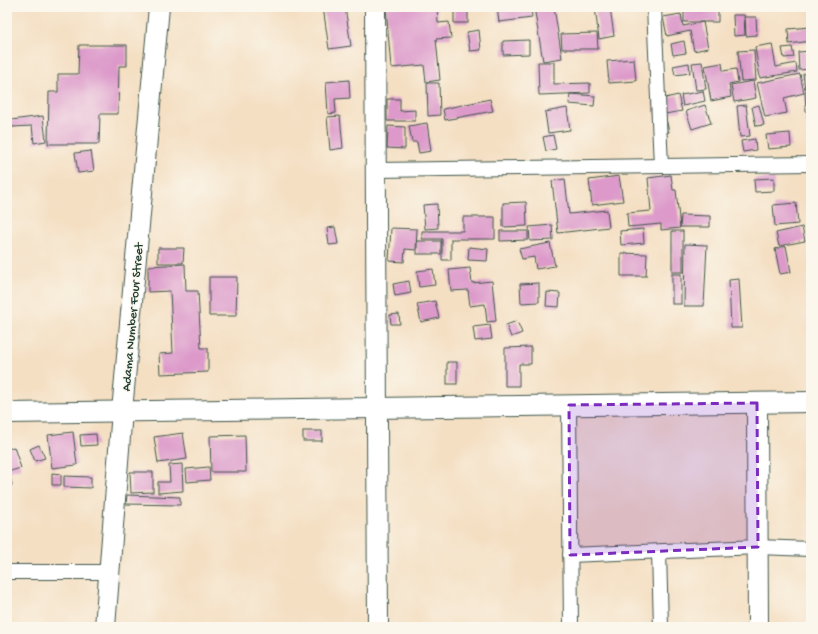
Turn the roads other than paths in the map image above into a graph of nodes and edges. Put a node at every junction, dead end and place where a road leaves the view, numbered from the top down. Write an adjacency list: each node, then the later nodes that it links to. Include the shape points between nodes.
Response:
1 (159, 7): 11 (street, Adama Number Four Street)
2 (375, 7): 6 (street)
3 (654, 7): 5 (street)
4 (811, 164): 5 (street)
5 (661, 166): 6 (street)
6 (376, 170): 10 (street)
7 (757, 402): 8 (street); 9 (street); 13 (street)
8 (811, 402)
9 (569, 405): 10 (street); 16 (street)
10 (377, 408): 11 (street); 20 (street)
11 (122, 411): 12 (street); 18 (street, Adama Number Four Street)
12 (7, 413)
13 (758, 547): 14 (street); 15 (street); 23 (street)
14 (811, 549)
15 (659, 552): 16 (street); 22 (street)
16 (570, 555): 21 (street)
17 (7, 572): 18 (street)
18 (111, 572): 19 (street, Adama Number Four Street)
19 (105, 627)
20 (378, 627)
21 (571, 627)
22 (661, 627)
23 (758, 627)

